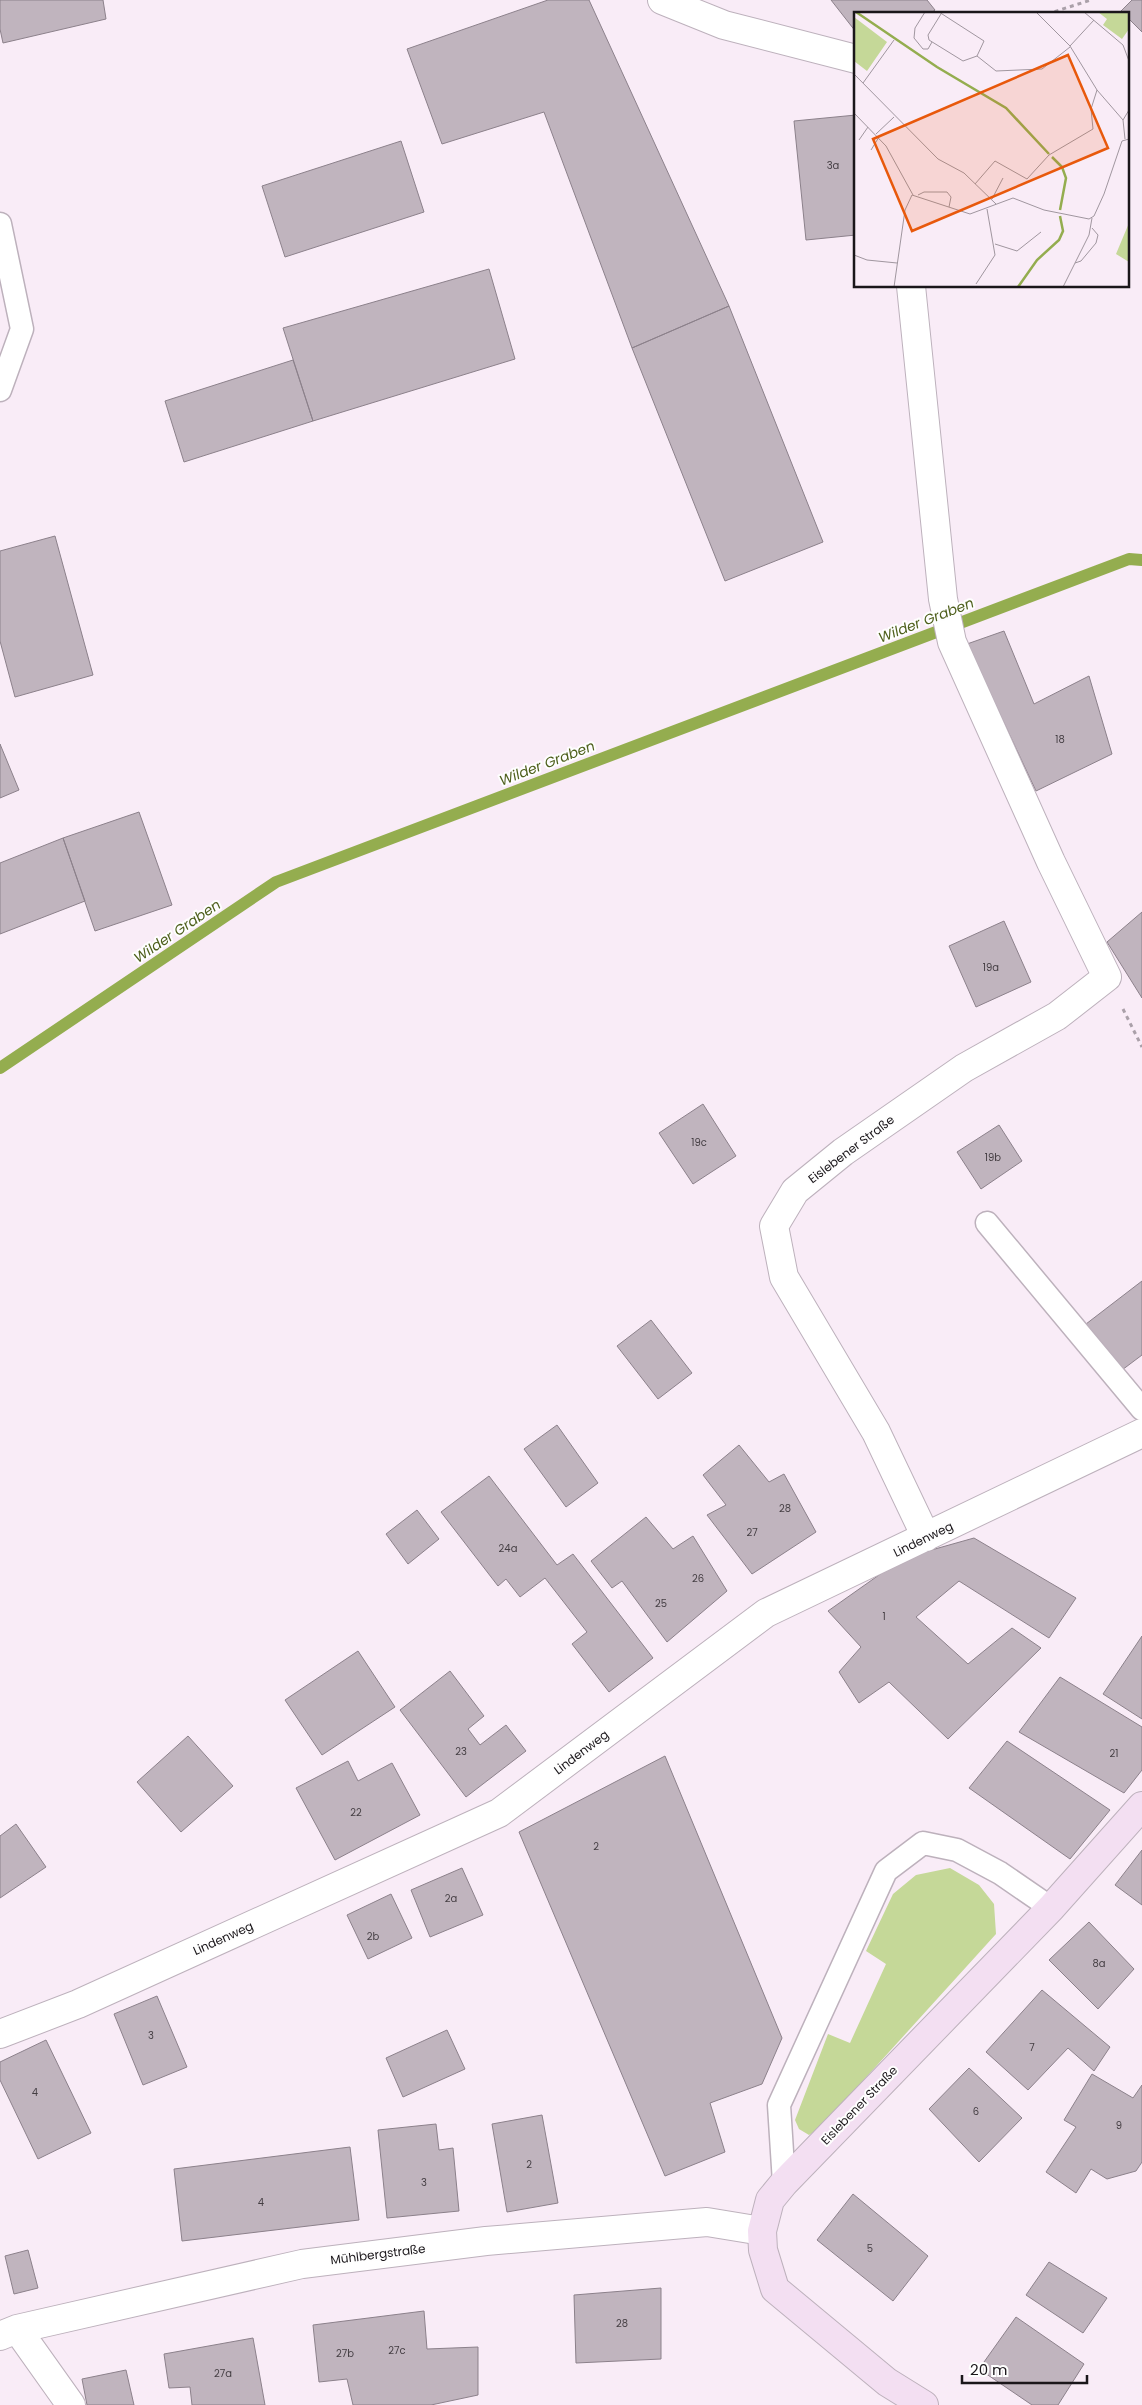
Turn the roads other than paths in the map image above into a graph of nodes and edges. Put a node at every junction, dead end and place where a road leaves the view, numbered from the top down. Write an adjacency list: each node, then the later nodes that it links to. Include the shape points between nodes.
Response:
1 (662, 0): 2 (street, via 724,25)
2 (854, 58)
3 (0, 224): 5 (lane, via 22,329)
4 (911, 288): 9 (street, Eislebener Straße, via 943,599 952,642 1051,862 1108,977 1058,1016 964,1068 843,1152 795,1191 774,1226 784,1277 876,1432)
5 (0, 390)
6 (987, 1223): 7 (lane)
7 (1142, 1409)
8 (1142, 1433): 9 (street, Lindenweg)
9 (926, 1537): 12 (street, Lindenweg, via 766,1613 499,1813 78,2004)
10 (1142, 1806): 11 (main road, Eislebener Straße)
11 (1051, 1908): 13 (main road, Eislebener Straße); 13 (lane, via 1000,1873 957,1850 923,1843 886,1871 779,2105)
12 (0, 2034)
13 (784, 2183): 14 (main road, Eislebener Straße, via 770,2200)
14 (762, 2231): 15 (street, Mühlbergstraße, via 707,2222 486,2241 302,2264); 17 (main road, Eislebener Straße, via 763,2250 775,2289 887,2382)
15 (9, 2333): 16 (street)
16 (71, 2405)
17 (924, 2405)

